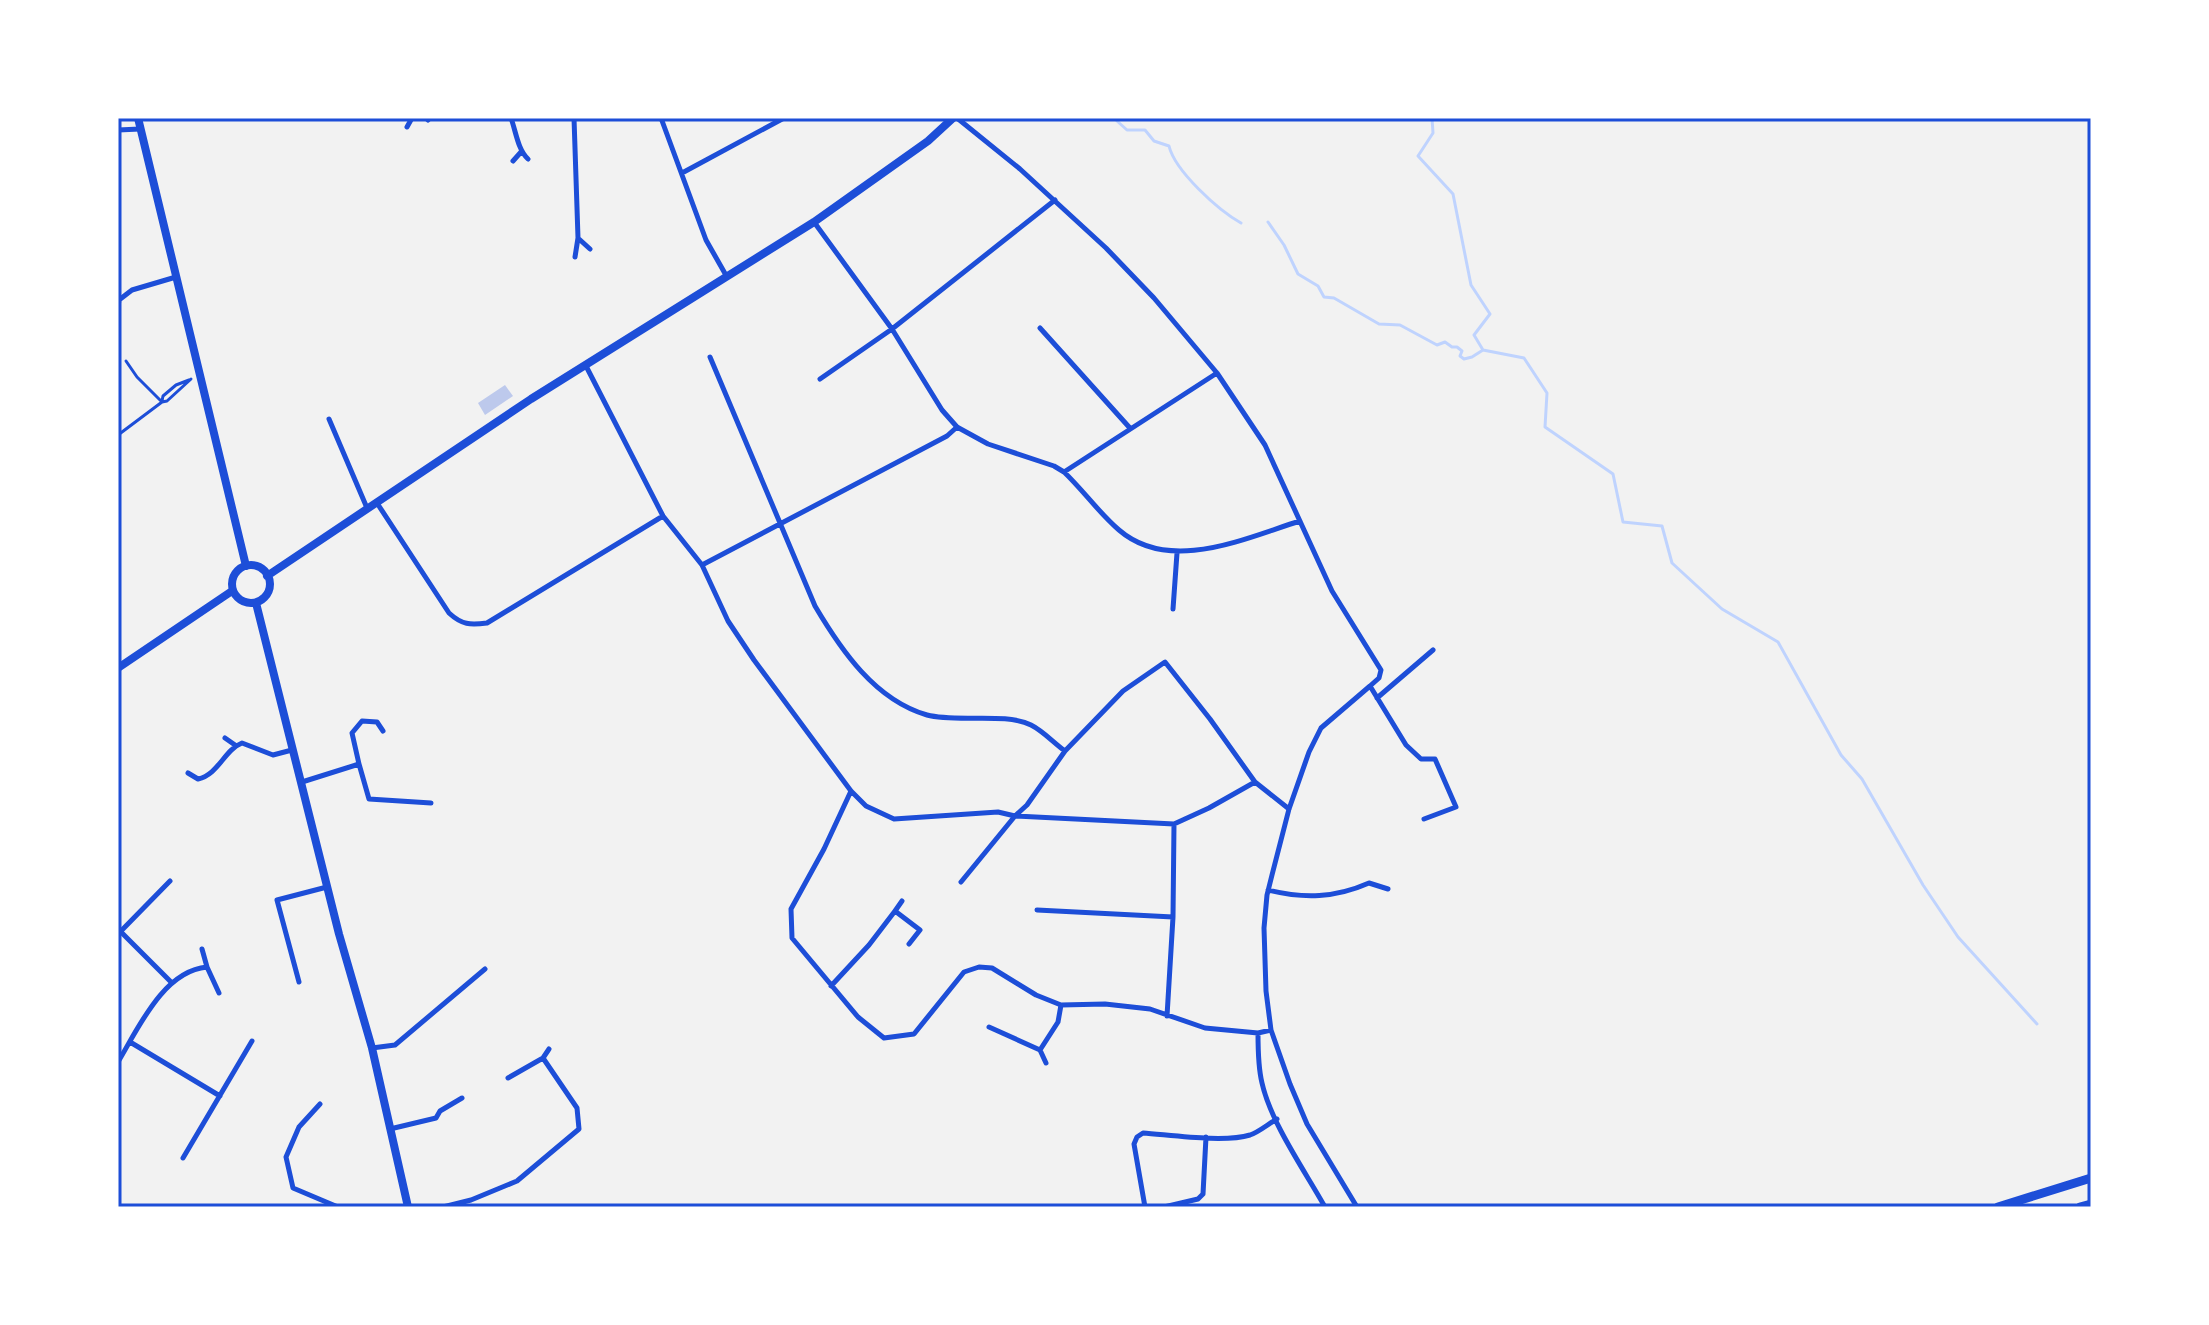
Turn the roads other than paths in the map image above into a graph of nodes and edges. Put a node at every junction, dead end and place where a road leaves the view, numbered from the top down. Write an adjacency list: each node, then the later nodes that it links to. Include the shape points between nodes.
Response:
1 (138, 118): 9 (main road)
2 (412, 118): 8 (street)
3 (511, 118): 11 (street)
4 (574, 118): 17 (street)
5 (661, 118): 14 (street)
6 (784, 118): 14 (street)
7 (955, 118): 15 (street); 16 (main road)
8 (407, 127)
9 (140, 129): 10 (street); 20 (main road)
10 (118, 130)
11 (521, 152): 12 (street); 13 (street)
12 (528, 159)
13 (513, 161)
14 (682, 173): 21 (street, via 706,240)
15 (1055, 200): 25 (street); 29 (street, via 1154,298)
16 (814, 222): 21 (main road); 25 (street)
17 (578, 238): 18 (street); 19 (street)
18 (590, 249)
19 (575, 257)
20 (176, 277): 22 (street, via 132,290); 30 (main road)
21 (727, 277): 28 (main road)
22 (118, 300): 23 (street)
23 (118, 307)
24 (1040, 328): 35 (street)
25 (892, 329): 31 (street); 34 (street)
26 (710, 357): 42 (street)
27 (126, 361): 32 (lane)
28 (586, 366): 38 (main road); 40 (street)
29 (1217, 373): 35 (street); 41 (street, via 1265,445)
30 (196, 378): 32 (lane, via 176,385); 45 (main road)
31 (820, 379)
32 (162, 402): 36 (lane)
33 (329, 419): 39 (street)
34 (957, 427): 37 (street); 42 (street)
35 (1129, 427): 37 (street)
36 (118, 435)
37 (1064, 472): 43 (street, via 1120,531 1149,547)
38 (377, 502): 39 (main road); 40 (street, via 449,613 469,625 487,623)
39 (367, 508): 46 (main road)
40 (663, 516): 44 (street)
41 (1300, 521): 43 (street); 52 (street, via 1332,591 1381,670)
42 (780, 523): 44 (street); 58 (street, via 815,606 871,682 926,715 1031,725)
43 (1177, 553): 49 (street)
44 (702, 565): 63 (street, via 728,621)
45 (246, 566): 46 (main road, via 258,567); 47 (main road, via 235,573)
46 (267, 576): 48 (main road, via 267,594)
47 (232, 591): 48 (main road, via 242,601); 51 (main road)
48 (256, 603): 57 (main road)
49 (1173, 609)
50 (1433, 650): 53 (street)
51 (118, 668)
52 (1370, 686): 53 (street); 65 (street, via 1321,728)
53 (1377, 698): 67 (street, via 1406,745 1421,759 1435,759 1456,807)
54 (383, 731): 59 (street, via 371,720 356,726 352,733)
55 (225, 738): 56 (street)
56 (235, 745): 57 (street, via 273,755); 60 (street, via 210,776 198,779)
57 (292, 750): 61 (main road)
58 (1065, 751): 62 (street, via 1123,691 1165,662); 66 (street)
59 (359, 764): 61 (street); 64 (street, via 369,799)
60 (188, 773)
61 (302, 782): 71 (main road)
62 (1255, 782): 65 (street); 68 (street)
63 (851, 791): 66 (street, via 866,806 894,819 998,812); 85 (street, via 791,909 792,938)
64 (431, 803)
65 (1289, 809): 73 (street)
66 (1015, 816): 68 (street); 70 (street)
67 (1424, 819)
68 (1174, 824): 77 (street)
69 (170, 881): 78 (street)
70 (961, 882)
71 (328, 886): 83 (street, via 277,900); 94 (main road)
72 (1388, 889): 73 (street, via 1369,883 1317,897)
73 (1268, 890): 90 (street, via 1263,951)
74 (902, 901): 76 (street)
75 (1037, 910): 77 (street)
76 (895, 911): 79 (street, via 920,930); 85 (street)
77 (1173, 917): 88 (street)
78 (120, 929): 84 (street)
79 (909, 944)
80 (202, 949): 81 (street)
81 (207, 967): 84 (street); 86 (street)
82 (485, 969): 94 (street, via 395,1045)
83 (299, 982)
84 (172, 983): 93 (street)
85 (831, 986): 87 (street, via 884,1038 914,1034 964,972 979,967 992,968)
86 (219, 993)
87 (1061, 1005): 88 (street, via 1105,1004); 96 (street, via 1058,1022)
88 (1167, 1016): 91 (street, via 1205,1028)
89 (989, 1027): 96 (street)
90 (1271, 1030): 91 (street); 116 (street, via 1307,1124)
91 (1258, 1033): 104 (street, via 1262,1087)
92 (252, 1041): 101 (street)
93 (130, 1042): 98 (street); 101 (street)
94 (372, 1048): 105 (main road)
95 (549, 1049): 97 (street)
96 (1040, 1050): 99 (street)
97 (543, 1058): 100 (street); 112 (street, via 577,1108 579,1129 517,1181)
98 (118, 1062)
99 (1046, 1063)
100 (508, 1078)
101 (220, 1096): 107 (street)
102 (462, 1098): 105 (street, via 436,1118)
103 (320, 1104): 110 (street, via 299,1127 286,1157 293,1188)
104 (1277, 1119): 106 (street, via 1252,1134); 115 (street)
105 (389, 1129): 111 (main road)
106 (1206, 1137): 113 (street, via 1137,1137); 114 (street, via 1203,1194)
107 (183, 1158)
108 (2091, 1178): 117 (highway)
109 (2091, 1204): 118 (highway)
110 (338, 1207)
111 (408, 1207)
112 (443, 1207)
113 (1145, 1207)
114 (1164, 1207)
115 (1325, 1207)
116 (1357, 1207)
117 (1998, 1207)
118 (2080, 1207)

